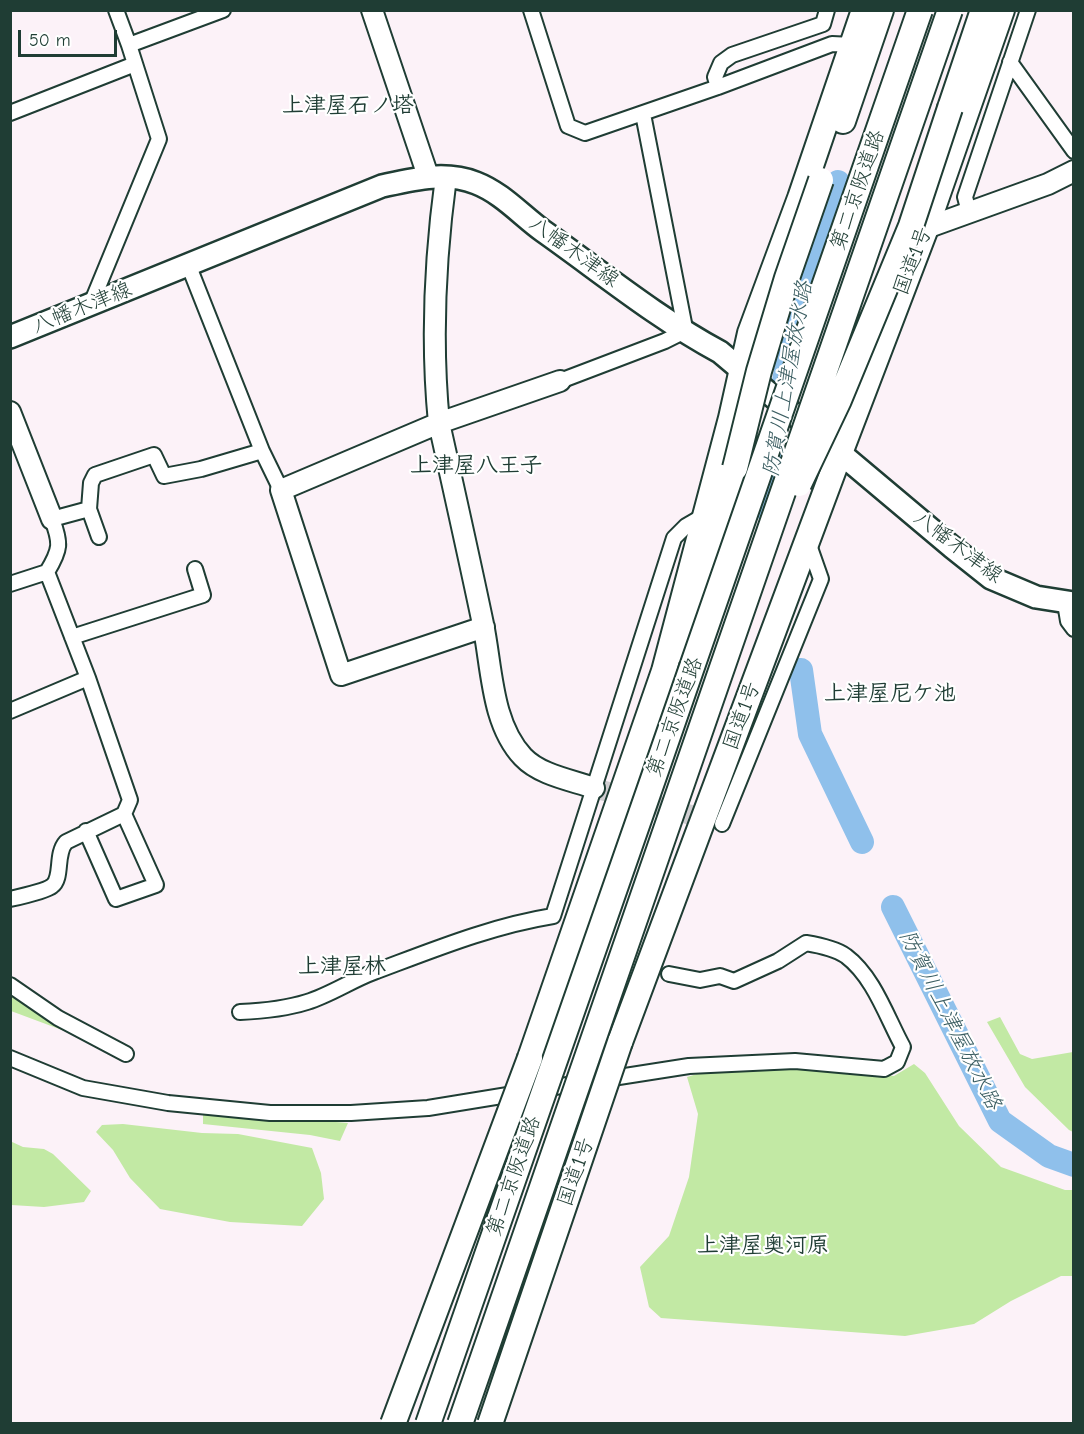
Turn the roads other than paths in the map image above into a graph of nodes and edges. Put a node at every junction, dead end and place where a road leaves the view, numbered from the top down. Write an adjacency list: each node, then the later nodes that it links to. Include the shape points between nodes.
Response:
1 (116, 10): 13 (street)
2 (223, 10): 13 (street)
3 (372, 10): 22 (street)
4 (531, 10): 19 (street, via 568,126 585,133)
5 (827, 10): 17 (street, via 823,24 732,55 721,63 715,77)
6 (864, 10): 14 (highway)
7 (882, 10): 50 (highway, bridge, via 787,278 759,371)
8 (920, 10): 50 (highway, 第二京阪道路, bridge)
9 (950, 10): 52 (highway, 第二京阪道路, bridge)
10 (983, 10): 52 (highway, bridge, via 912,226 768,558 706,730)
11 (1002, 10): 24 (highway, 国道1号)
12 (1028, 10): 15 (street)
13 (129, 45): 16 (street)
14 (852, 45): 17 (street, via 832,44); 29 (highway, via 750,333)
15 (1010, 62): 20 (street); 23 (street, via 966,197)
16 (135, 64): 18 (street); 26 (street, via 159,139)
17 (718, 87): 19 (street)
18 (10, 113)
19 (643, 114): 27 (street)
20 (1074, 151)
21 (1074, 171): 23 (street)
22 (437, 176): 25 (main road, 八幡木津線, via 382,186); 27 (main road, 八幡木津線, via 476,183 507,201); 32 (street, via 435,301)
23 (969, 212): 24 (street)
24 (926, 228): 33 (highway, 国道1号)
25 (188, 264): 26 (main road, 八幡木津線); 34 (street)
26 (91, 304): 28 (main road, 八幡木津線)
27 (683, 332): 29 (main road, 八幡木津線, via 720,352); 30 (street)
28 (10, 337)
29 (747, 374): 33 (main road, 八幡木津線, bridge); 37 (highway)
30 (560, 381): 32 (street)
31 (11, 414): 38 (street)
32 (439, 423): 35 (street); 45 (street)
33 (833, 447): 40 (highway, 国道1号); 44 (main road, 八幡木津線, via 991,578 1036,597)
34 (262, 451): 35 (street); 36 (street, via 164,476 154,455 96,475 90,483)
35 (280, 490): 45 (street, via 341,675)
36 (88, 509): 38 (street); 39 (street)
37 (705, 515): 51 (street, via 674,538); 62 (highway, bridge, via 664,671 530,1058)
38 (52, 519): 42 (street, via 59,538 57,556)
39 (99, 537)
40 (807, 540): 54 (street, via 821,579); 65 (highway, 国道1号, bridge, via 621,1042)
41 (195, 569): 47 (street, via 203,595)
42 (47, 572): 43 (street); 47 (street)
43 (10, 584)
44 (1069, 603): 46 (street, via 1068,621)
45 (484, 627): 51 (street, via 498,708 514,746 538,768)
46 (1074, 629)
47 (72, 637): 48 (street)
48 (88, 678): 49 (street); 53 (street, via 130,800)
49 (10, 711)
50 (659, 760): 63 (highway, 第二京阪道路, bridge)
51 (594, 788): 59 (street, via 553,916 484,932 309,1001 269,1011)
52 (677, 794): 64 (highway, 第二京阪道路, bridge)
53 (124, 814): 55 (street); 55 (street, via 156,885 116,899)
54 (722, 824)
55 (86, 831): 56 (street, via 61,848 57,879 51,886)
56 (10, 899)
57 (669, 974): 61 (street, via 700,980 720,976 734,981 806,943 815,945 845,956 867,978 903,1047 897,1062 884,1069 795,1060 689,1066 428,1108 351,1113 270,1113 168,1102 83,1088)
58 (10, 985): 60 (street, via 58,1018)
59 (240, 1012)
60 (126, 1054)
61 (10, 1058)
62 (393, 1424)
63 (428, 1424)
64 (460, 1424)
65 (490, 1424)

